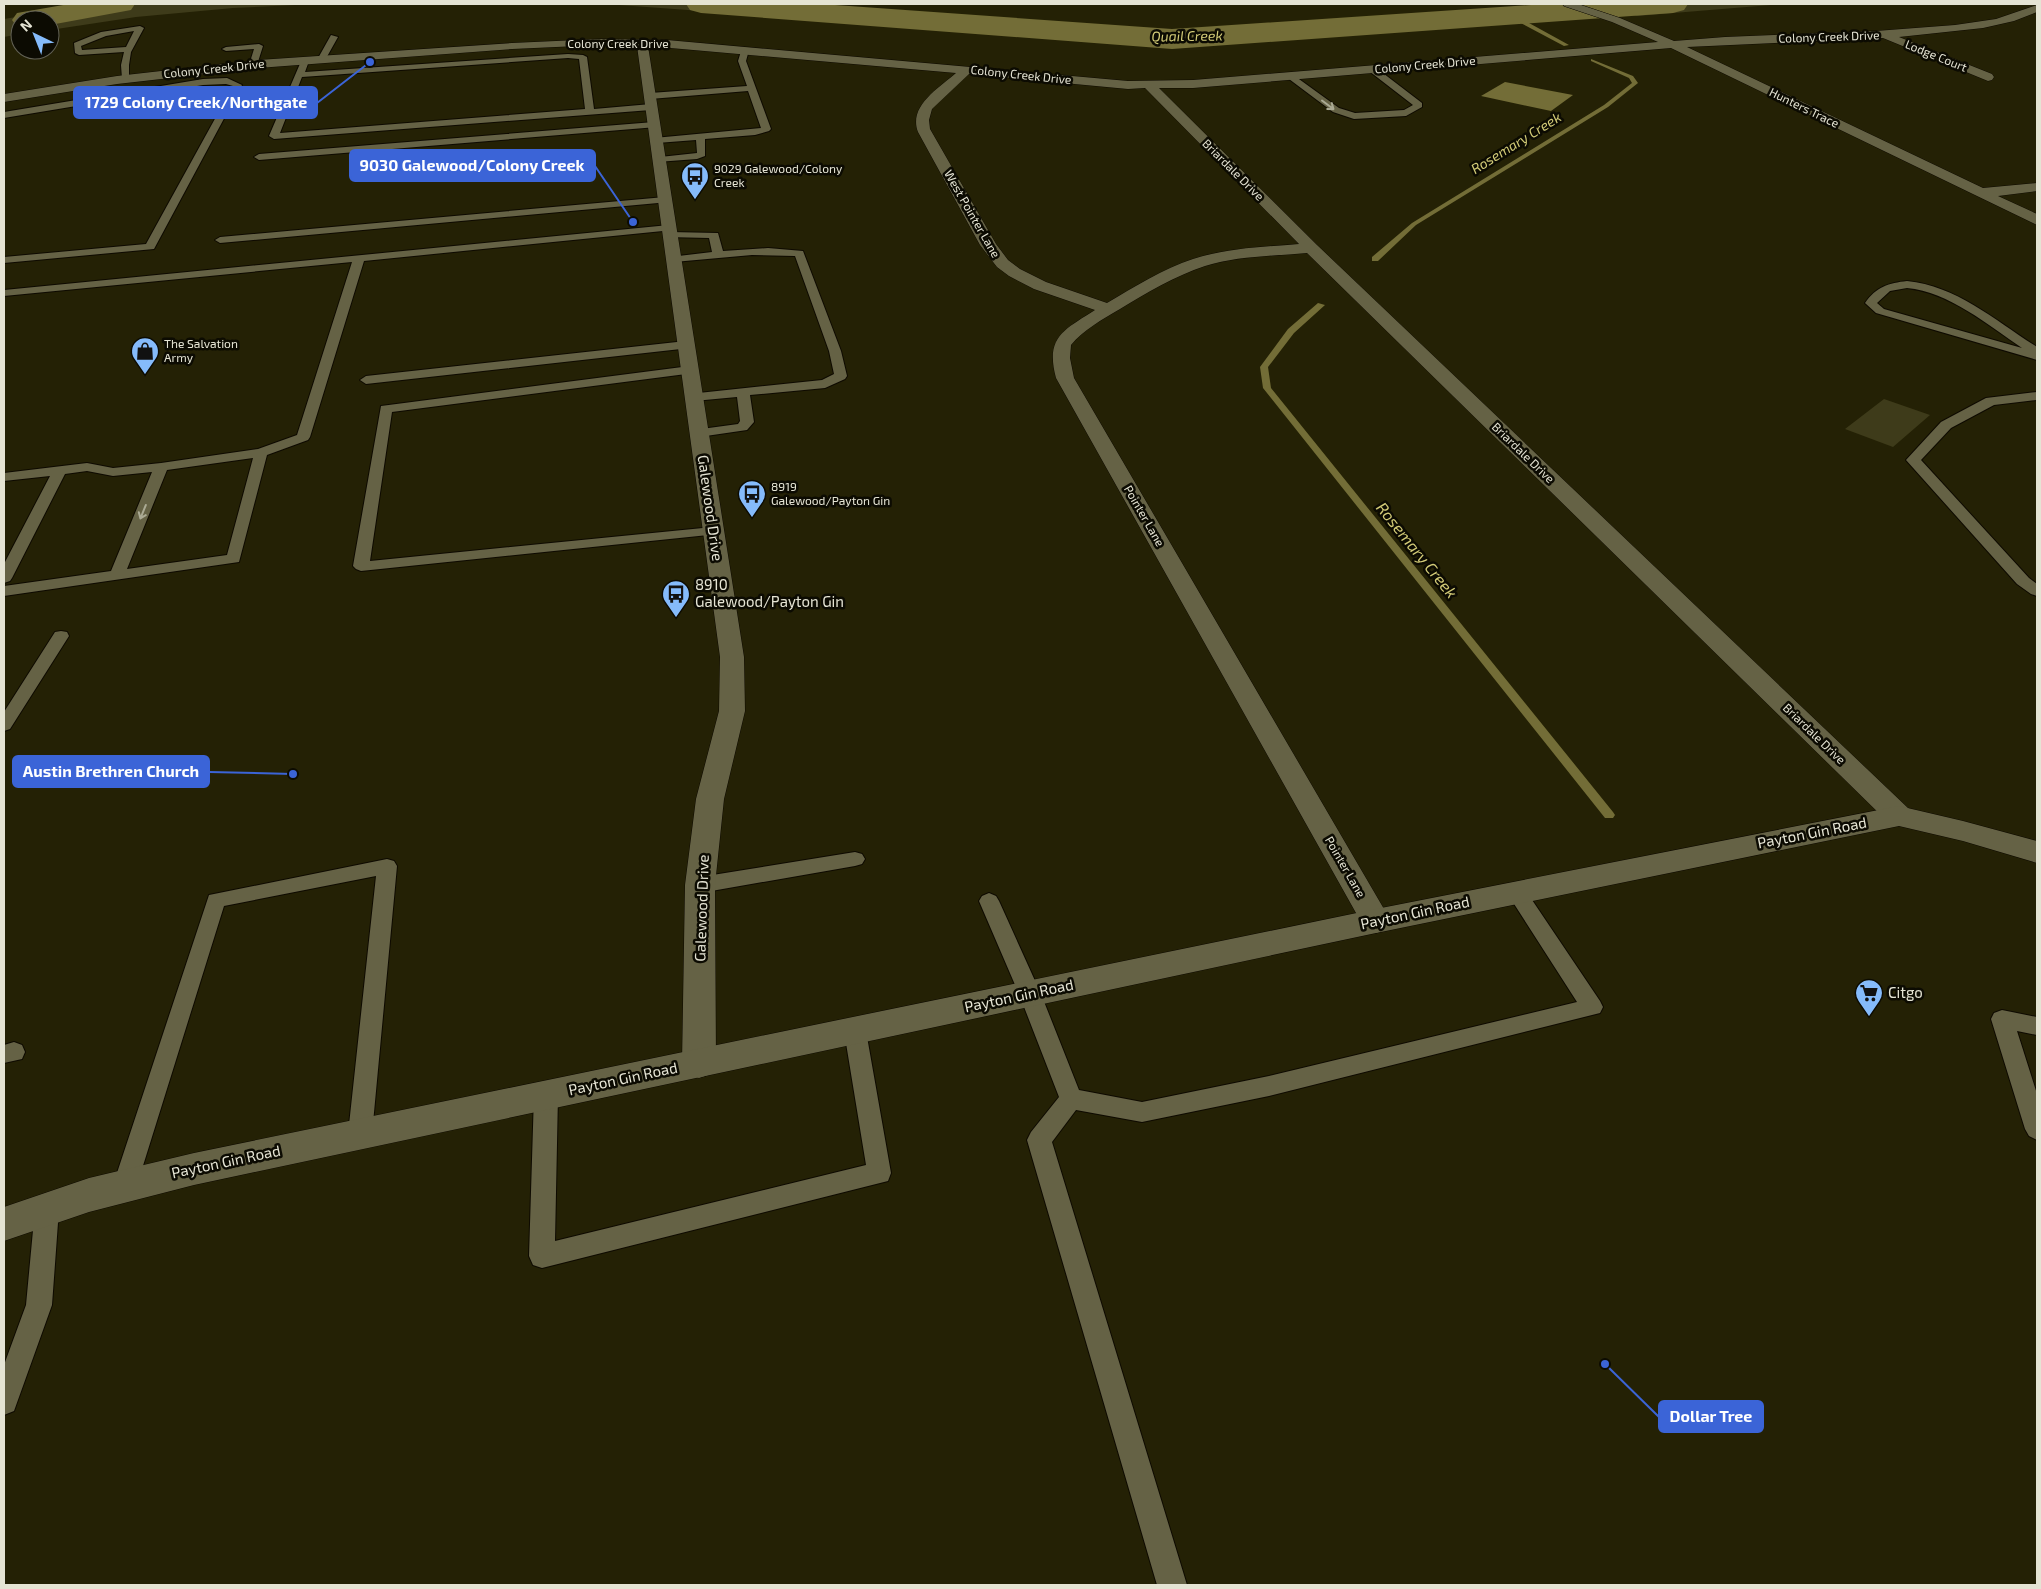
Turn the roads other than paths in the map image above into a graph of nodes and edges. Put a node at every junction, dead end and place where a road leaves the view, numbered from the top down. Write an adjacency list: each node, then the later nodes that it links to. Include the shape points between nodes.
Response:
1 (1568, 4): 6 (street, Hunters Trace)
2 (2037, 8): 3 (street, Colony Creek Drive, via 2003,22)
3 (1884, 35): 6 (street, Colony Creek Drive); 18 (street, Lodge Court)
4 (334, 37): 10 (lane)
5 (642, 42): 9 (street, Colony Creek Drive); 10 (street, Colony Creek Drive, via 525,45); 26 (street, Galewood Drive)
6 (1672, 44): 14 (street, Colony Creek Drive); 30 (street, Hunters Trace)
7 (128, 49): 7 (lane, via 140,28 104,34 77,45 79,53); 19 (lane, via 123,68)
8 (226, 49): 12 (lane, via 259,46)
9 (745, 50): 15 (street, Colony Creek Drive); 22 (lane, via 742,61)
10 (321, 60): 11 (street, Colony Creek Drive)
11 (305, 61): 12 (street, Colony Creek Drive); 16 (lane)
12 (253, 65): 13 (street, Colony Creek Drive)
13 (229, 67): 19 (street, Colony Creek Drive); 20 (lane)
14 (1372, 69): 17 (street, Colony Creek Drive); 17 (lane, one-way to 14, via 1336,110 1354,116 1406,113 1419,105)
15 (966, 70): 21 (street, Colony Creek Drive); 41 (street, West Pointer Lane, via 926,107 922,122 988,245 999,261 1017,274)
16 (299, 75): 24 (lane, via 568,56 583,58); 24 (lane, via 274,136)
17 (1289, 76): 21 (street, Colony Creek Drive)
18 (1988, 77)
19 (126, 79): 23 (street, Colony Creek Drive)
20 (227, 81): 25 (lane, via 161,88); 39 (lane, via 238,85 150,246)
21 (1150, 86): 35 (street, Briardale Drive)
22 (752, 88): 26 (lane); 27 (lane, via 766,129)
23 (4, 98)
24 (590, 111): 26 (lane)
25 (4, 114)
26 (654, 126): 27 (lane); 27 (lane, via 697,156 702,154); 28 (lane); 31 (street, Galewood Drive)
27 (700, 136)
28 (258, 156)
29 (2037, 187): 30 (street)
30 (1981, 194): 32 (street, Hunters Trace)
31 (665, 200): 33 (street, Galewood Drive); 34 (lane)
32 (2037, 220)
33 (670, 232): 36 (lane, via 714,236); 37 (lane); 38 (street, Galewood Drive)
34 (220, 240)
35 (1311, 248): 41 (street, Pointer Lane, via 1224,257 1198,263 1175,272); 61 (street, Briardale Drive)
36 (718, 255): 38 (lane); 46 (lane, via 799,253 830,334 842,376 825,384)
37 (359, 258): 40 (lane); 50 (lane, via 303,437)
38 (674, 259): 42 (street, Galewood Drive)
39 (4, 260)
40 (4, 293)
41 (1109, 309): 67 (street, Pointer Lane, via 1076,328 1062,343 1060,362 1066,378)
42 (686, 345): 44 (street, Galewood Drive); 45 (lane)
43 (2037, 354): 43 (lane, via 1950,296 1917,285 1885,288 1871,303 1880,311)
44 (690, 370): 48 (street, Galewood Drive); 54 (lane, via 386,409 361,566)
45 (366, 380)
46 (743, 392): 48 (lane); 49 (lane, via 747,422 742,427)
47 (2037, 396): 58 (lane, via 1991,401 1946,425 1913,460 2023,581)
48 (694, 398): 49 (street, Galewood Drive)
49 (699, 434): 54 (street, Galewood Drive)
50 (261, 453): 51 (lane); 55 (lane, via 234,559)
51 (161, 467): 52 (lane, via 114,472 87,467); 55 (lane, one-way to 55)
52 (59, 471): 53 (lane); 56 (lane)
53 (4, 477)
54 (713, 531): 64 (street, Galewood Drive, via 732,657 732,711 710,799)
55 (117, 575): 57 (lane)
56 (4, 578)
57 (4, 591)
58 (2037, 592)
59 (61, 636): 60 (lane)
60 (4, 724)
61 (1899, 816): 62 (street, Payton Gin Road); 65 (street, Payton Gin Road)
62 (2037, 852)
63 (854, 859): 64 (lane)
64 (700, 886): 71 (street, Galewood Drive)
65 (1517, 893): 67 (street, Payton Gin Road); 73 (lane, via 1592,1007 1269,1086 1142,1112)
66 (989, 901): 68 (lane)
67 (1376, 921): 68 (street, Payton Gin Road)
68 (1030, 994): 70 (street, Payton Gin Road); 73 (lane)
69 (2037, 1026): 74 (lane, via 2002,1019)
70 (855, 1031): 71 (street, Payton Gin Road); 72 (lane, via 879,1173 542,1256)
71 (699, 1064): 72 (street, Payton Gin Road)
72 (546, 1095): 75 (street, Payton Gin Road)
73 (1071, 1099): 80 (lane, via 1039,1140)
74 (2037, 1129)
75 (360, 1134): 76 (street, Payton Gin Road); 76 (lane, via 388,866 216,900)
76 (125, 1185): 77 (street, Payton Gin Road)
77 (48, 1209): 78 (street, Payton Gin Road); 79 (lane, via 39,1305)
78 (4, 1224)
79 (4, 1401)
80 (1172, 1585)

